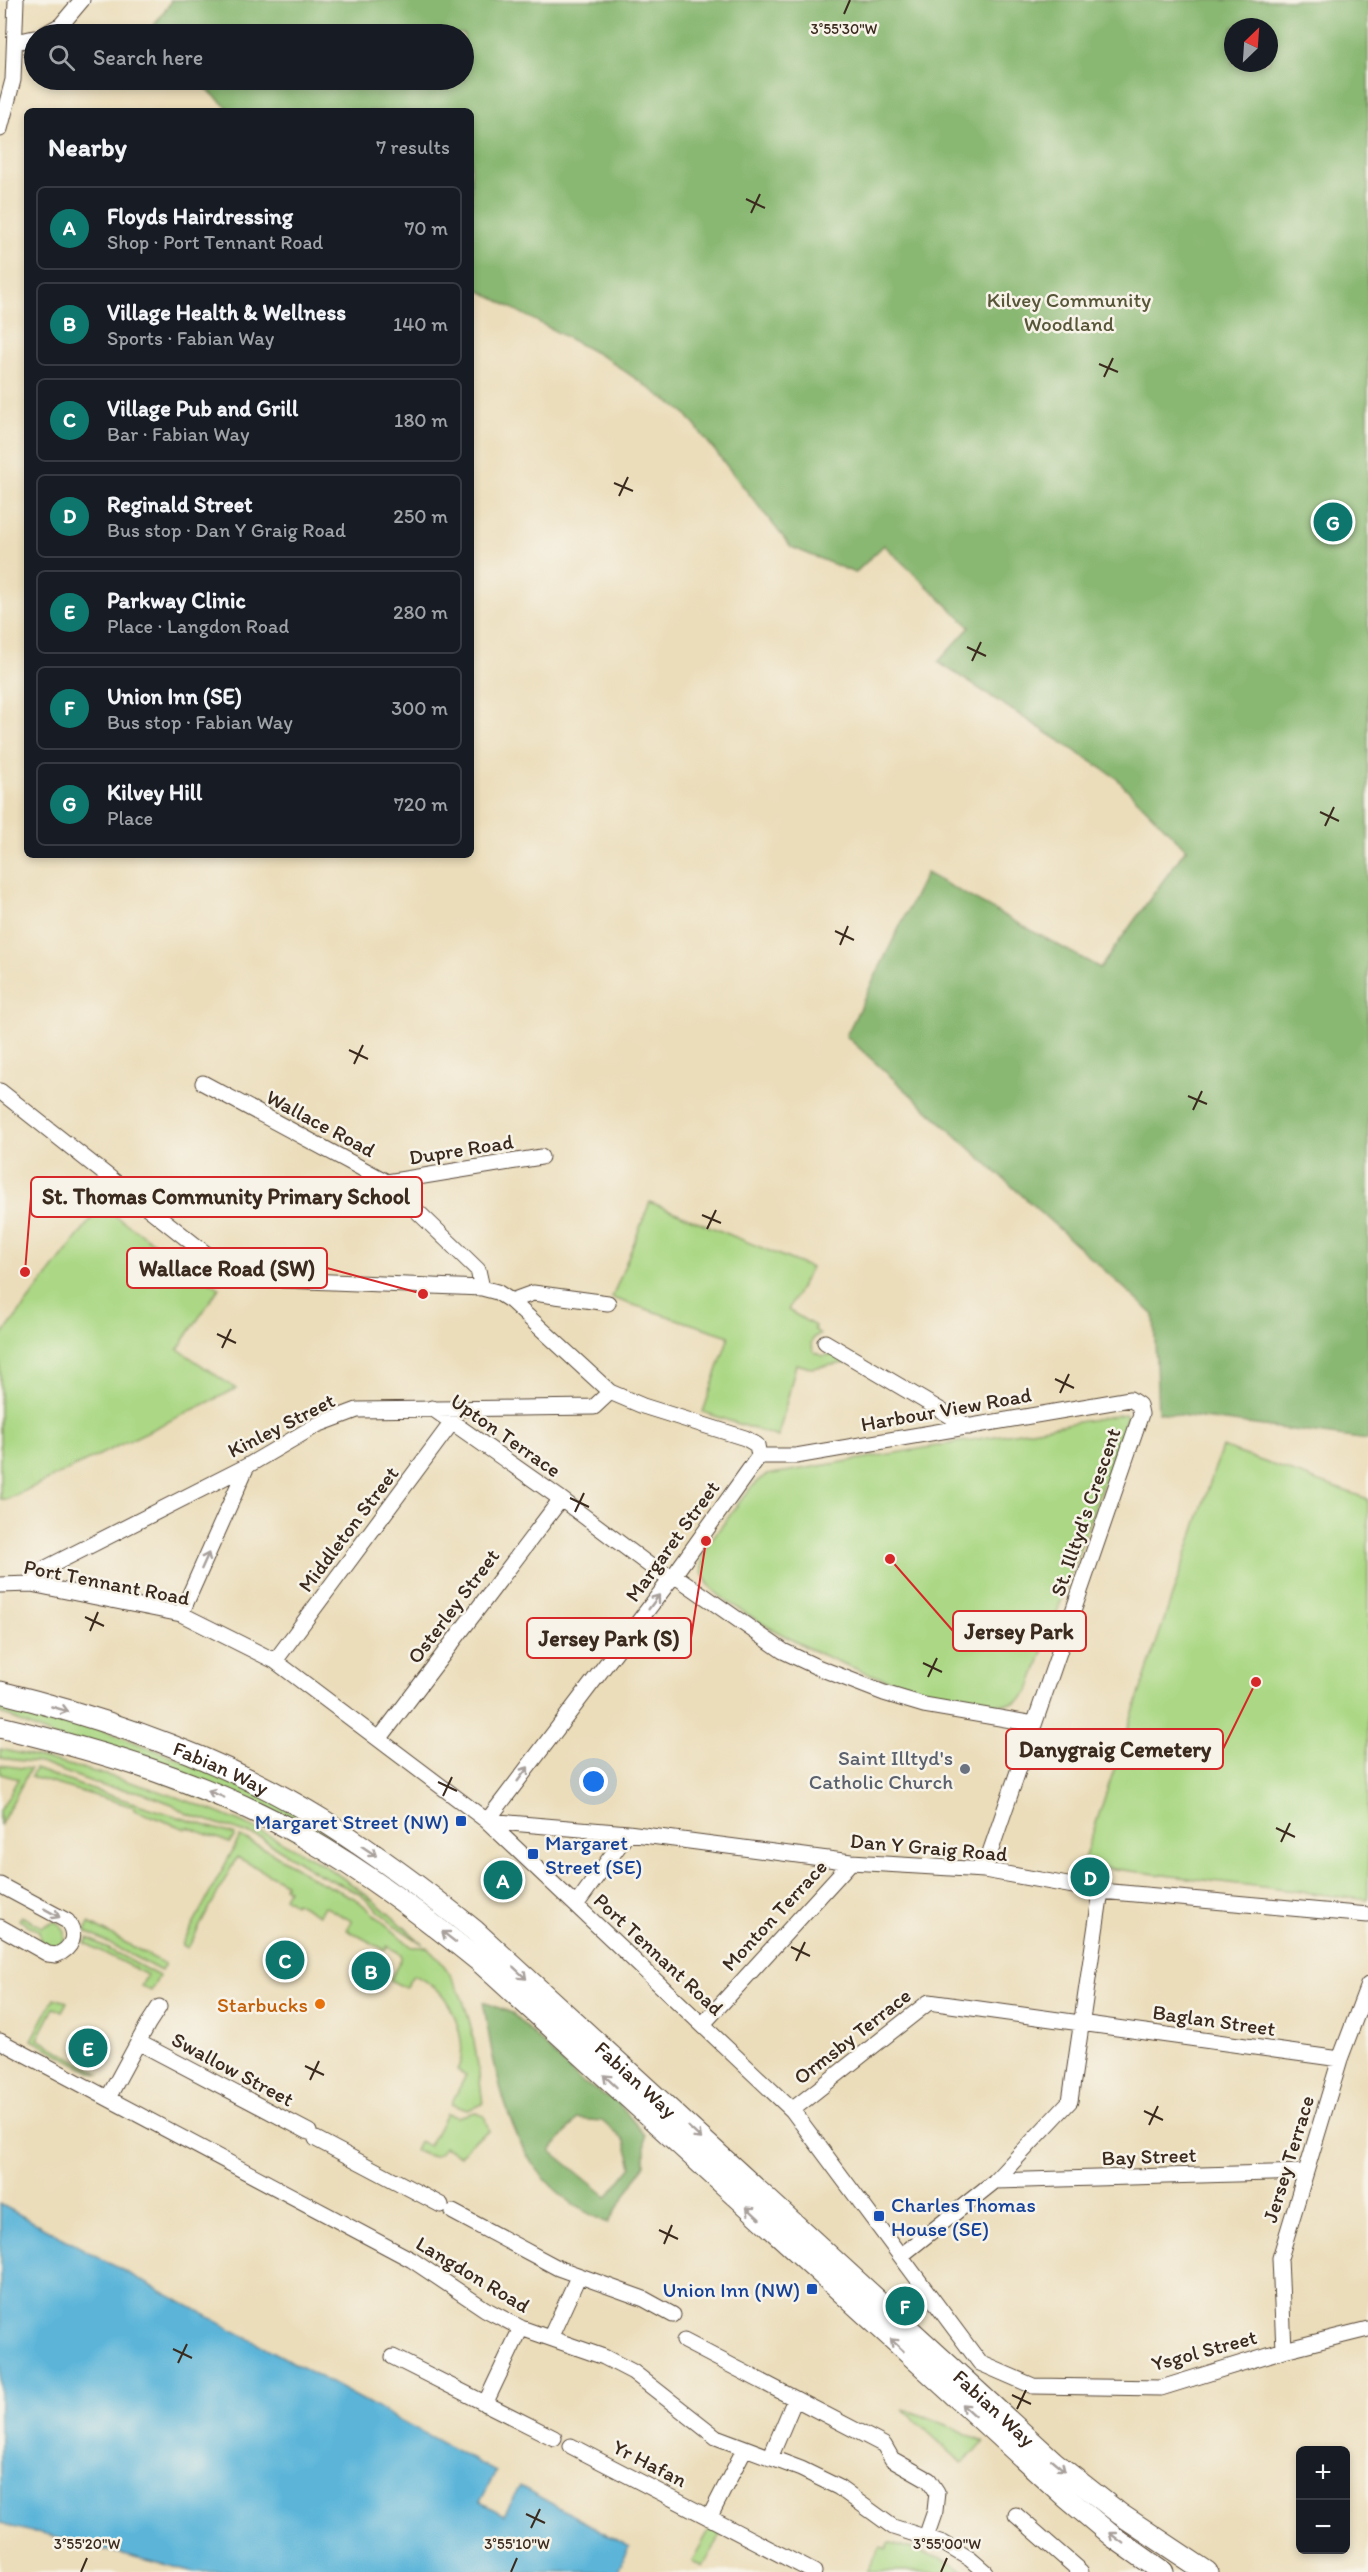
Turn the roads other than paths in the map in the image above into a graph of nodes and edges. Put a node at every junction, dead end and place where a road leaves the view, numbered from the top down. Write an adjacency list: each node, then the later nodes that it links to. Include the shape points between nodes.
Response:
1 (16, 0): 5 (street)
2 (82, 0): 3 (street)
3 (62, 24)
4 (24, 40): 5 (street)
5 (16, 42): 6 (street, via 13,80)
6 (1, 122)
7 (204, 1083): 10 (street, Wallace Road)
8 (0, 1092): 11 (street, via 205,1253 242,1273 282,1280)
9 (541, 1157): 10 (street, Dupre Road)
10 (387, 1182): 11 (street, Wallace Road, via 478,1270)
11 (482, 1288): 12 (street)
12 (511, 1301): 13 (street, via 533,1293); 15 (street)
13 (609, 1303)
14 (825, 1342): 19 (street)
15 (610, 1392): 17 (street, Kinley Street, via 594,1407); 20 (street, via 745,1438 757,1444)
16 (1139, 1405): 19 (street, Harbour View Road, via 1130,1399); 30 (street, St. Illtyd's Crescent, via 1141,1414)
17 (432, 1408): 18 (street, Upton Terrace); 21 (street, Kinley Street, via 357,1410 317,1425)
18 (453, 1421): 22 (street, Upton Terrace); 27 (street, Middleton Street)
19 (969, 1427): 20 (street, Harbour View Road, via 796,1456)
20 (759, 1456): 23 (street, Margaret Street)
21 (247, 1466): 24 (street, Kinley Street, via 38,1572); 26 (street, one-way to 21)
22 (561, 1498): 23 (street, Upton Terrace, via 662,1574); 32 (street, Osterley Street)
23 (674, 1575): 30 (street, Upton Terrace, via 783,1651 827,1671 924,1705); 33 (street, Margaret Street, one-way to 23)
24 (31, 1584): 25 (street, Port Tennant Road); 26 (street, Port Tennant Road)
25 (0, 1585)
26 (181, 1614): 27 (street, Port Tennant Road)
27 (276, 1661): 32 (street, Port Tennant Road)
28 (0, 1692): 76 (highway, Fabian Way, one-way to 76, via 105,1722 203,1758 323,1820 389,1864 475,1931 1054,2462 1120,2514)
29 (0, 1719): 31 (street)
30 (1034, 1724): 36 (street, St. Illtyd's Crescent)
31 (10, 1729): 75 (highway, Fabian Way, one-way to 31, via 1068,2499 479,1961 383,1887 303,1836 220,1795 133,1763)
32 (380, 1738): 33 (street, Port Tennant Road)
33 (487, 1821): 34 (street, Dan Y Graig Road); 39 (street, Port Tennant Road)
34 (628, 1833): 35 (street, Dan Y Graig Road); 39 (street)
35 (851, 1862): 36 (street, Dan Y Graig Road); 44 (street, Monton Terrace)
36 (984, 1870): 38 (street, Dan Y Graig Road)
37 (0, 1885): 41 (street, one-way to 41, via 66,1921 74,1936 70,1945 56,1956)
38 (1101, 1891): 40 (street, Dan Y Graig Road); 45 (street)
39 (576, 1905): 44 (street, Port Tennant Road)
40 (1368, 1915)
41 (0, 1927)
42 (1368, 1985): 48 (street, Jersey Terrace)
43 (159, 2007): 47 (street)
44 (703, 2024): 50 (street, Port Tennant Road)
45 (1083, 2024): 48 (street, Baglan Street); 50 (street, Ormsby Terrace, via 929,2002); 52 (street, via 1070,2101)
46 (0, 2041): 49 (street, Langdon Road)
47 (138, 2042): 49 (street); 54 (street, Swallow Street)
48 (1340, 2059): 51 (street, Jersey Terrace)
49 (108, 2098): 56 (street, Langdon Road, via 412,2260)
50 (792, 2110): 53 (street, Port Tennant Road)
51 (1304, 2172): 52 (street, Bay Street); 60 (street, Jersey Terrace, via 1280,2258)
52 (995, 2181): 53 (street)
53 (902, 2255): 62 (street, Port Tennant Road)
54 (578, 2277): 55 (street, Swallow Street, via 644,2299); 58 (street)
55 (673, 2315)
56 (521, 2328): 58 (street, Langdon Road); 64 (street)
57 (1368, 2329): 60 (street, Ysgol Street)
58 (550, 2338): 67 (street, Langdon Road, via 633,2372 716,2437)
59 (684, 2341): 63 (street)
60 (1284, 2350): 62 (street, Ysgol Street, via 1161,2388 1033,2386)
61 (393, 2357): 64 (street)
62 (980, 2363)
63 (795, 2399): 68 (street); 71 (street, via 884,2445 892,2459 929,2480 937,2492)
64 (485, 2404): 65 (street)
65 (554, 2438)
66 (571, 2446): 70 (street, Yr Hafan)
67 (745, 2448): 68 (street, Langdon Road); 70 (street)
68 (770, 2458): 71 (street, Langdon Road, via 838,2487 893,2527)
69 (1016, 2515): 74 (street)
70 (710, 2518): 72 (street, Yr Hafan)
71 (926, 2537): 73 (street, Langdon Road, via 970,2559)
72 (814, 2572)
73 (985, 2572)
74 (1081, 2572)
75 (1163, 2572)
76 (1207, 2572)

